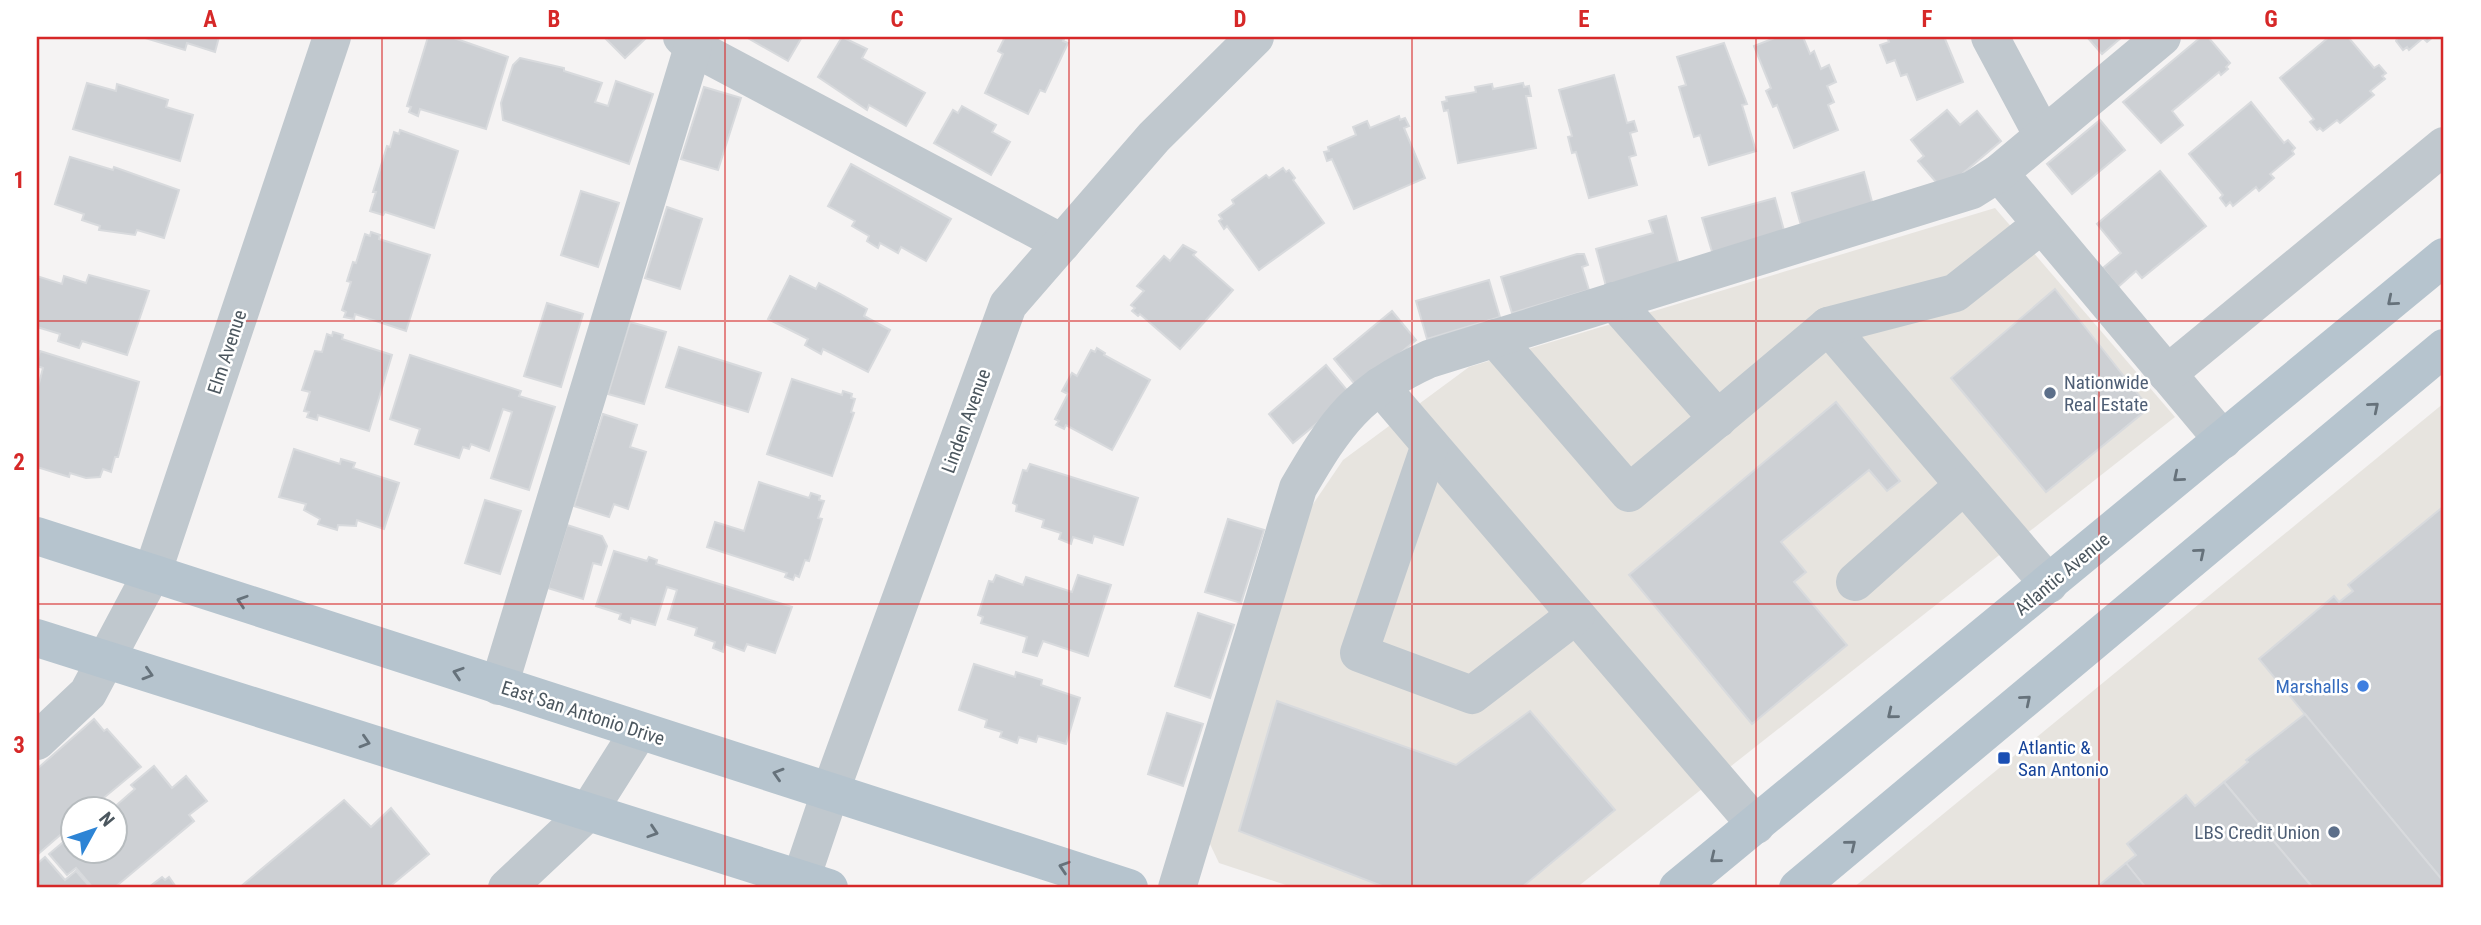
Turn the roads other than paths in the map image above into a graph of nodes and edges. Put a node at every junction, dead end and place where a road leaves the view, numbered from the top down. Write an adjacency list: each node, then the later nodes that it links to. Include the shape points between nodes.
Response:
1 (332, 37): 23 (street, Elm Avenue)
2 (1255, 37): 10 (street, Linden Avenue, via 1154,137)
3 (1990, 37): 6 (street)
4 (2162, 37): 6 (street)
5 (688, 42): 10 (street); 29 (street)
6 (2043, 136): 8 (street)
7 (2444, 146): 16 (street)
8 (1999, 173): 9 (street); 12 (street, via 1972,190)
9 (2041, 225): 13 (street, via 1955,293); 16 (street)
10 (1062, 243): 32 (street, Linden Avenue, via 1008,305)
11 (2444, 257): 19 (main road, Atlantic Avenue, one-way to 19)
12 (1614, 301): 14 (street); 18 (street)
13 (1828, 326): 18 (street); 21 (street)
14 (1495, 338): 17 (street, via 1429,359); 18 (street, via 1629,493)
15 (2444, 348): 40 (main road, one-way to 15)
16 (2167, 374): 19 (street)
17 (1380, 386): 20 (street); 38 (street, via 1355,404 1324,443 1298,488)
18 (1718, 419)
19 (2223, 440): 25 (main road, Atlantic Avenue, one-way to 25)
20 (1430, 445): 26 (street); 26 (street, via 1359,653 1472,695)
21 (1964, 485): 24 (street); 25 (street)
22 (37, 536): 23 (main road, East San Antonio Drive)
23 (153, 571): 28 (street, Elm Avenue); 29 (main road, East San Antonio Drive, one-way to 23)
24 (1855, 582)
25 (2049, 584): 34 (main road, Atlantic Avenue, one-way to 34)
26 (1576, 615): 34 (street)
27 (37, 638): 28 (main road)
28 (105, 661): 31 (street, Elm Avenue, via 88,693); 33 (main road, one-way to 33)
29 (499, 686): 30 (main road, East San Antonio Drive)
30 (639, 731): 32 (main road, East San Antonio Drive, one-way to 30); 33 (street)
31 (37, 741)
32 (831, 790): 35 (street, Linden Avenue); 37 (main road, East San Antonio Drive, one-way to 32)
33 (588, 812): 35 (main road, one-way to 35); 36 (street)
34 (1756, 825): 39 (main road, Atlantic Avenue, one-way to 39)
35 (815, 884)
36 (507, 888)
37 (1129, 888)
38 (1177, 888)
39 (1678, 888)
40 (1798, 888)

